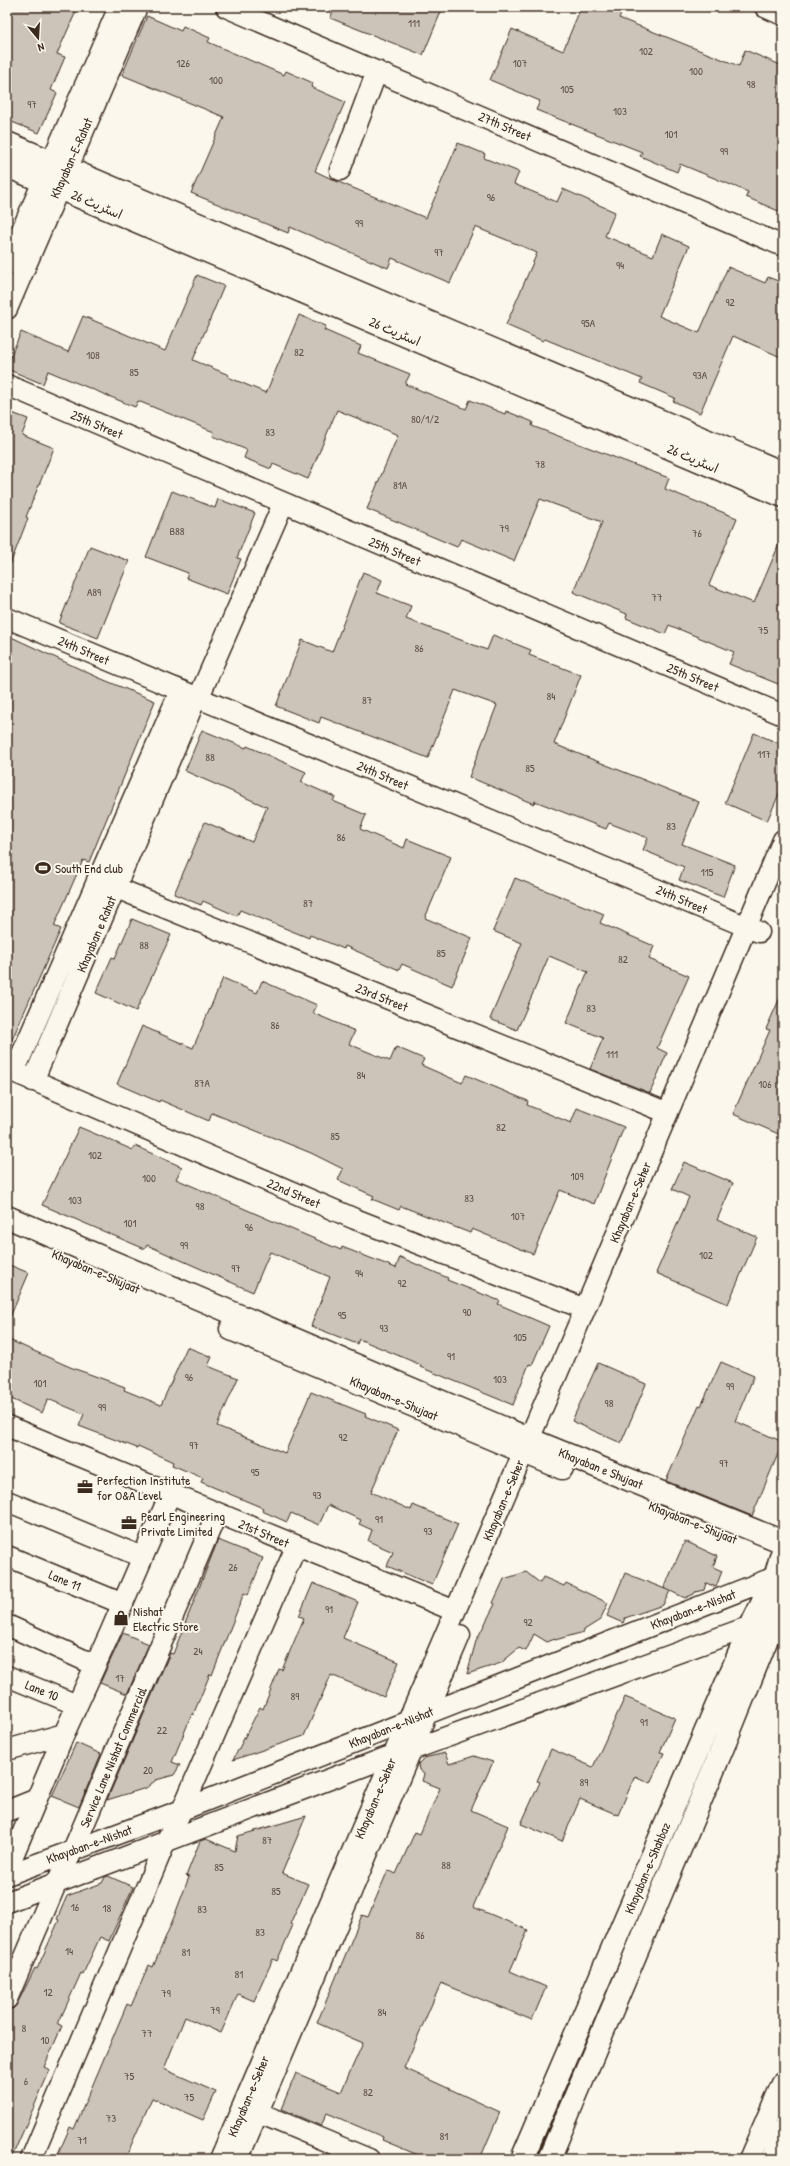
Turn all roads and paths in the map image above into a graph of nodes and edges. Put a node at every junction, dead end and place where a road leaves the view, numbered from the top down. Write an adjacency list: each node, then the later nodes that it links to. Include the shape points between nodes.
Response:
1 (119, 7): 8 (street, Khayaban-E-Rahat)
2 (137, 7): 8 (street, Khayaban-E-Rahat)
3 (226, 7): 6 (street, 27th Street)
4 (765, 7): 5 (street)
5 (783, 15)
6 (377, 71): 10 (street); 12 (street, 27th Street)
7 (7, 143): 8 (main road, اسٹریٹ 26)
8 (60, 165): 11 (street, Khayaban-E-Rahat); 16 (main road, اسٹریٹ 26)
9 (7, 166): 11 (main road, اسٹریٹ 26)
10 (340, 170)
11 (51, 185): 13 (street, Khayaban-E-Rahat); 14 (street, Khayaban-E-Rahat); 17 (main road, اسٹریٹ 26)
12 (783, 246)
13 (7, 264)
14 (7, 309)
15 (7, 385): 18 (street, 25th Street)
16 (783, 472)
17 (783, 496)
18 (283, 504): 20 (street, Khayaban e Rahat); 21 (street, 25th Street)
19 (7, 618): 20 (street, 24th Street)
20 (191, 696): 24 (street, Khayaban e Rahat); 25 (street, 24th Street)
21 (783, 715)
22 (783, 840): 25 (street, Khayaban-e-Seher)
23 (783, 874): 25 (street, Khayaban-e-Seher)
24 (106, 884): 26 (street, Khayaban e Rahat); 27 (street, Khayaban e Rahat); 28 (street, 23rd Street)
25 (753, 929): 28 (street, Khayaban-e-Seher); 33 (street, Khayaban-e-Seher)
26 (11, 1070): 27 (street, 22nd Street)
27 (33, 1081): 31 (street, 22nd Street, via 355,1219)
28 (668, 1113): 31 (street, Khayaban-e-Seher)
29 (7, 1217): 33 (main road, Khayaban-e-Shujaat)
30 (7, 1234): 33 (main road, Khayaban-e-Shujaat)
31 (585, 1309): 33 (street, Khayaban-e-Seher)
32 (7, 1426): 34 (street, 21st Street)
33 (532, 1448): 40 (main road, Khayaban-e-Shujaat); 43 (street, Khayaban-e-Seher); 49 (street, Khayaban-e-Seher)
34 (170, 1494): 36 (street, 21st Street); 39 (street)
35 (7, 1501): 39 (street)
36 (217, 1513): 37 (street, 21st Street); 58 (street, Service Lane Nishat Commercial)
37 (296, 1547): 43 (street, 21st Street); 56 (street)
38 (7, 1556): 42 (street, Lane 11)
39 (142, 1557): 42 (street)
40 (781, 1557): 45 (main road, Khayaban-e-Shahbaz); 49 (street, Khayaban-e-Nishat)
41 (783, 1599): 73 (main road, Khayaban-e-Shahbaz)
42 (123, 1604): 46 (street)
43 (455, 1611): 50 (street, Khayaban-e-Seher)
44 (7, 1625): 46 (street)
45 (751, 1626): 53 (street, Khayaban-e-Nishat); 72 (main road, Khayaban-e-Shahbaz)
46 (95, 1665): 48 (street)
47 (7, 1676): 48 (street, Lane 10)
48 (77, 1705): 51 (street)
49 (427, 1712): 50 (street, Khayaban-e-Nishat); 53 (street, Khayaban-e-Seher)
50 (408, 1720): 53 (street, Khayaban-e-Seher); 56 (street, Khayaban-e-Nishat)
51 (64, 1734): 52 (street); 54 (street)
52 (9, 1748)
53 (402, 1753): 57 (street, Khayaban-e-Nishat); 65 (street, Khayaban-e-Seher)
54 (37, 1799): 55 (street); 59 (street)
55 (7, 1810)
56 (182, 1810): 57 (street); 58 (street, Khayaban-e-Nishat)
57 (165, 1843): 61 (street, Khayaban-e-Nishat); 68 (street)
58 (74, 1850): 60 (street, Khayaban-e-Nishat); 61 (street, Service Lane Nishat Commercial)
59 (7, 1870)
60 (7, 1875)
61 (56, 1884): 62 (street, Khayaban-e-Nishat); 63 (street, Service Lane Nishat Commercial)
62 (7, 1902)
63 (7, 2000)
64 (783, 2081): 66 (street)
65 (250, 2109): 69 (street, Khayaban-e-Seher); 70 (street, Khayaban-e-Seher); 71 (street)
66 (764, 2124): 67 (street); 74 (street)
67 (783, 2131): 75 (street)
68 (30, 2159)
69 (220, 2159)
70 (238, 2159)
71 (369, 2159)
72 (522, 2159)
73 (549, 2159)
74 (749, 2159)
75 (771, 2159)

